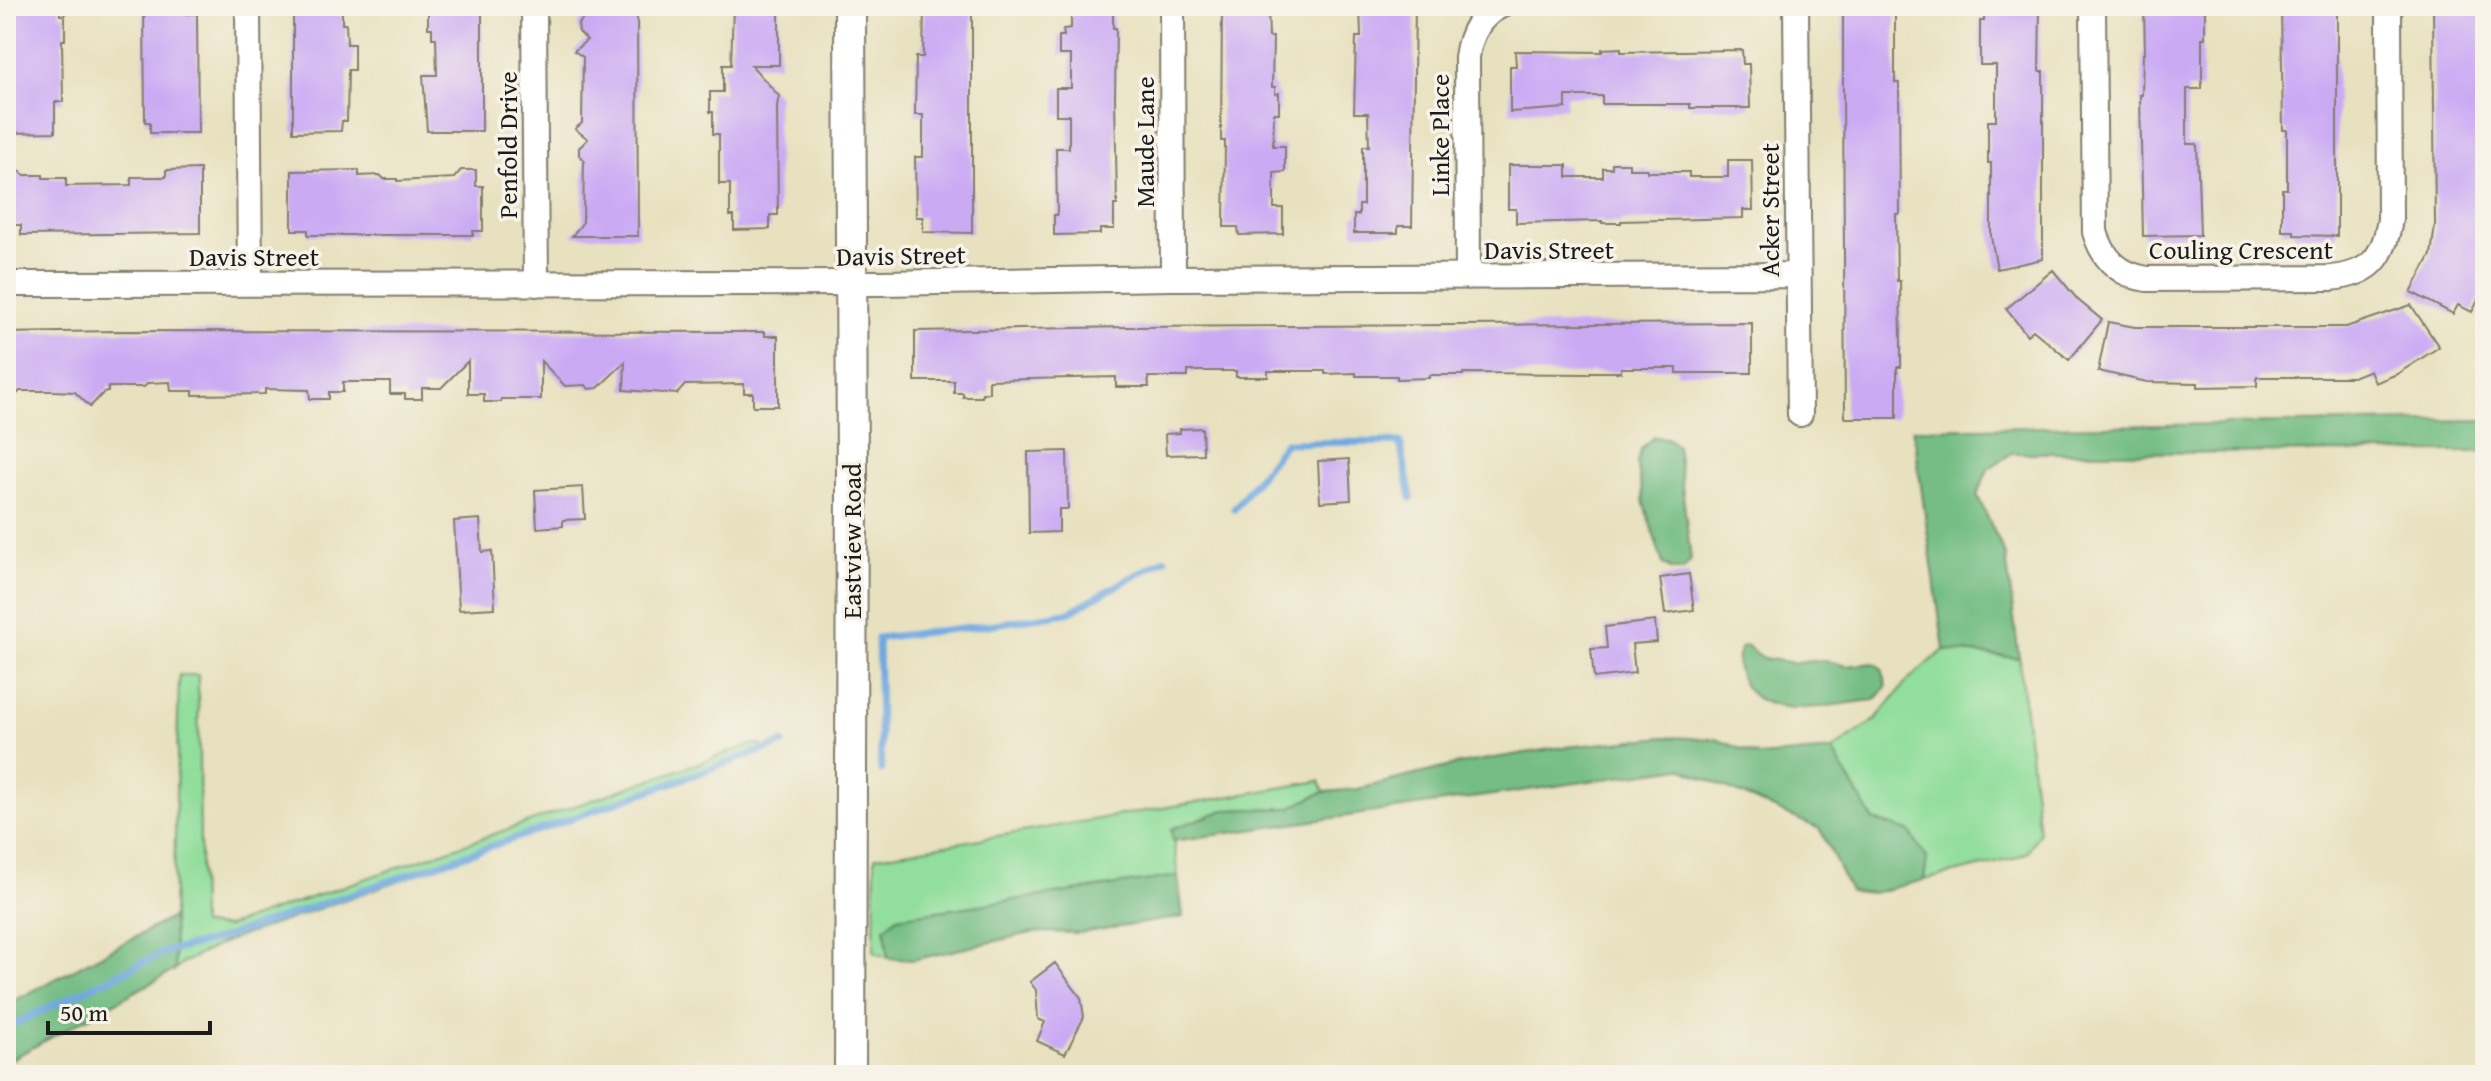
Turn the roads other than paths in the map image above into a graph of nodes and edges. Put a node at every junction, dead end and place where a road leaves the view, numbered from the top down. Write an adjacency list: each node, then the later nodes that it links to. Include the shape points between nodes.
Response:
1 (248, 6): 13 (street)
2 (534, 6): 14 (street, Penfold Drive)
3 (850, 6): 15 (street, Eastview Road)
4 (1172, 6): 11 (street, Maude Lane)
5 (1500, 6): 10 (street, Linke Place, via 1474,30 1467,57)
6 (1796, 6): 9 (street, Acker Street)
7 (2093, 6): 8 (street, Couling Crescent, via 2095,232 2112,264 2147,279 2331,278 2355,274 2377,258 2385,247 2390,219)
8 (2389, 6)
9 (1798, 275): 10 (street, Davis Street); 16 (street, Acker Street)
10 (1468, 277): 11 (street, Davis Street)
11 (1173, 278): 15 (street, Davis Street)
12 (6, 284): 13 (street, Davis Street)
13 (250, 284): 14 (street, Davis Street)
14 (536, 284): 15 (street, Davis Street)
15 (851, 284): 17 (street, Eastview Road)
16 (1800, 414)
17 (850, 1075)

